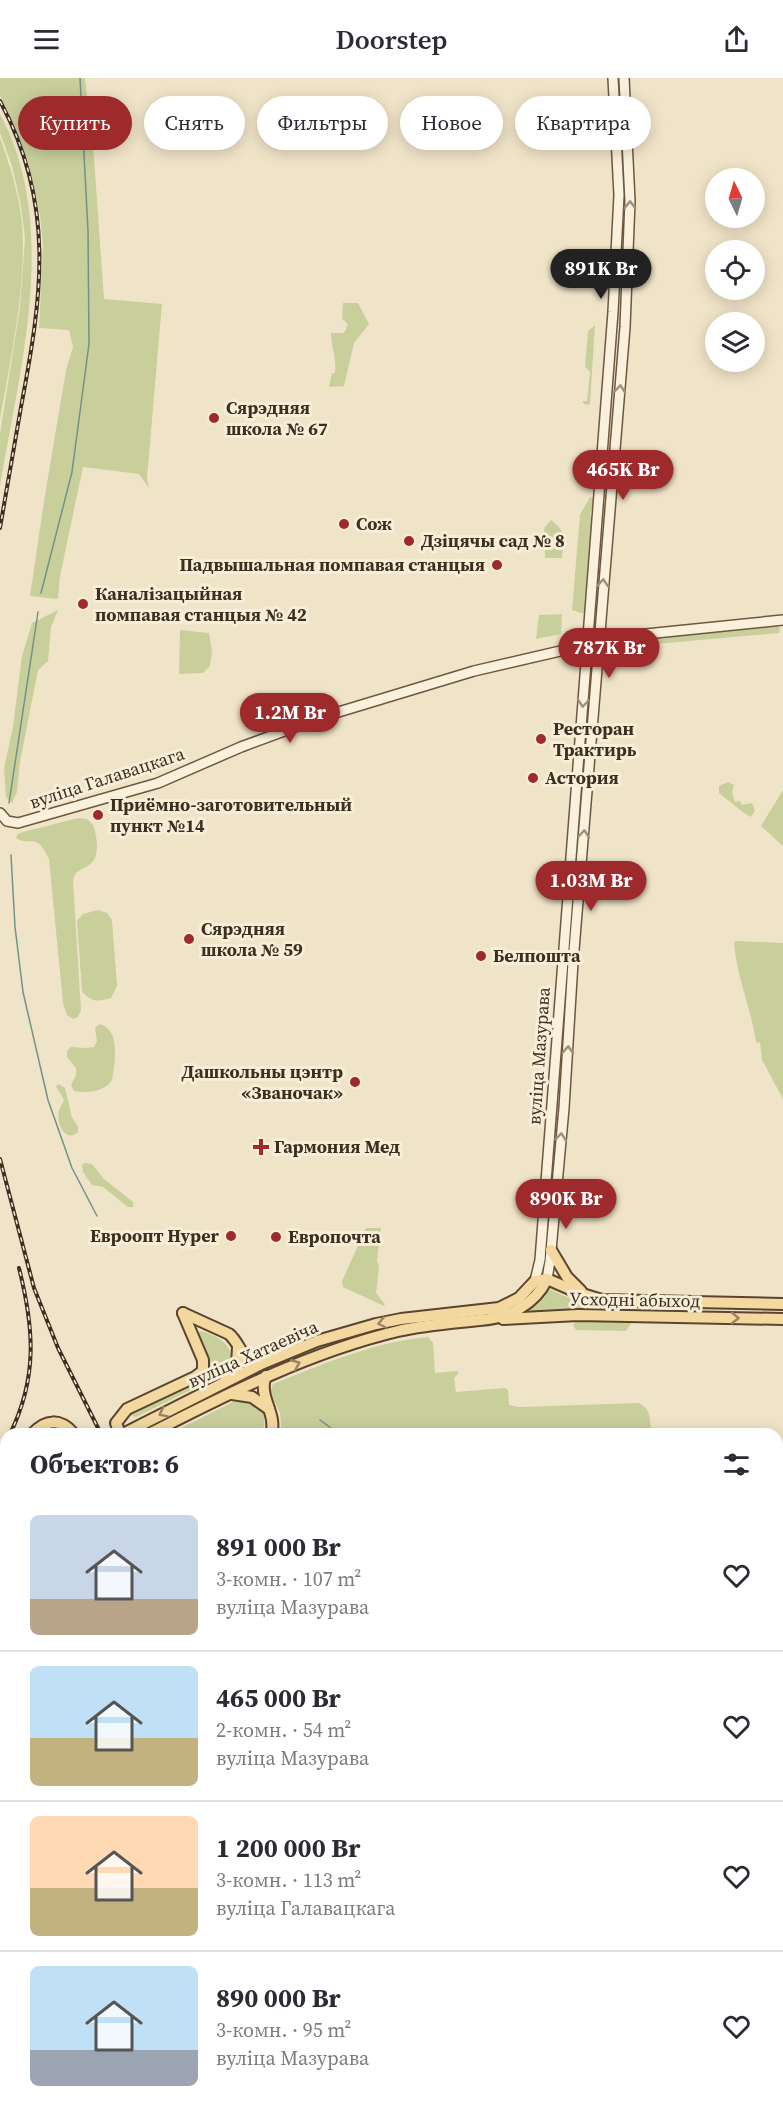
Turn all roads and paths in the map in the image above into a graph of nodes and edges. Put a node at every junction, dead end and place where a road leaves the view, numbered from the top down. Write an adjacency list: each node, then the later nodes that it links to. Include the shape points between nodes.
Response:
1 (613, 78): 3 (main road, вуліца Мазурава, via 619,195)
2 (624, 78): 4 (main road, вуліца Мазурава, one-way to 2, via 630,201)
3 (612, 325): 4 (main road); 7 (main road, вуліца Мазурава)
4 (625, 327): 6 (main road, вуліца Мазурава, one-way to 4)
5 (783, 620): 6 (main road, вуліца Галавацкага)
6 (599, 642): 7 (main road, вуліца Галавацкага); 10 (main road, вуліца Мазурава, one-way to 6)
7 (588, 645): 8 (main road, вуліца Галавацкага, via 406,690 322,717 158,783 107,799 18,823 7,822); 9 (main road, вуліца Мазурава, one-way to 9)
8 (0, 813)
9 (543, 1207): 10 (main road); 13 (main road, вуліца Мазурава)
10 (554, 1208): 11 (main road, вуліца Мазурава)
11 (551, 1250): 12 (main road, вуліца Мазурава); 14 (main road, via 567,1277)
12 (547, 1279): 13 (main road); 14 (main road, Усходні абыход); 19 (main road, вуліца Хатаевіча, via 523,1307)
13 (535, 1281): 21 (main road, вуліца Хатаевіча, one-way to 21, via 519,1298 499,1308 376,1324 318,1341)
14 (588, 1297): 15 (main road, Усходні абыход)
15 (656, 1301): 16 (main road, Усходні абыход); 17 (main road)
16 (783, 1304)
17 (656, 1316): 18 (main road, Усходні абыход, one-way to 18); 19 (main road, Усходні абыход)
18 (783, 1319)
19 (488, 1320): 22 (main road, вуліца Хатаевіча, one-way to 19, via 323,1353 400,1330)
20 (238, 1347): 21 (main road, via 248,1360); 23 (main road, via 237,1364); 28 (main road, via 229,1334 183,1313 203,1360 203,1371 127,1409 116,1424)
21 (259, 1365): 23 (main road, вуліца Хатаевіча)
22 (266, 1376): 24 (main road, вуліца Хатаевіча); 25 (main road, via 264,1390)
23 (223, 1382): 29 (main road, вуліца Хатаевіча, one-way to 29)
24 (229, 1394): 25 (main road, via 252,1397); 30 (main road, вуліца Хатаевіча)
25 (270, 1410): 31 (main road)
26 (38, 1428): 27 (main road, via 50,1422)
27 (66, 1428)
28 (118, 1428)
29 (133, 1428)
30 (161, 1428)
31 (272, 1428)

